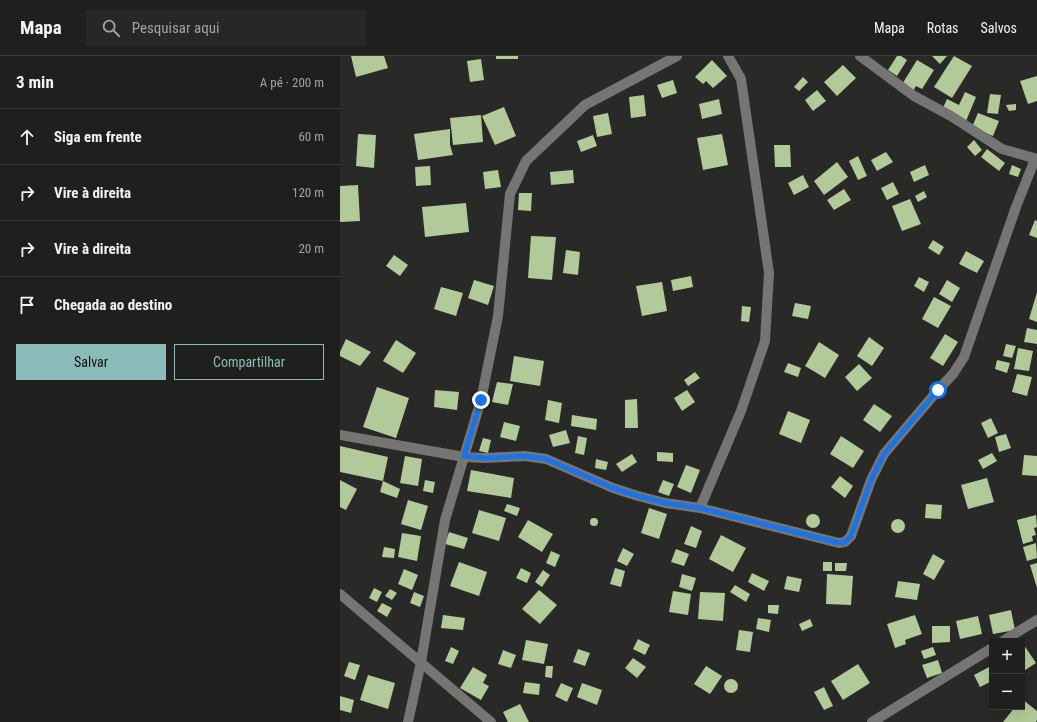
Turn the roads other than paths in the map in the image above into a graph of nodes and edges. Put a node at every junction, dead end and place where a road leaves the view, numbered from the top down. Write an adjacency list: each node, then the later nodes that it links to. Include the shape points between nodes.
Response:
1 (677, 56): 6 (street, via 585,105 526,161 510,194 498,316 481,400)
2 (728, 56): 7 (street, via 741,80 769,273 765,341 741,411)
3 (860, 56): 4 (street, via 914,96 1002,149)
4 (1036, 159): 7 (street, via 1016,207 964,357 954,374 884,454 871,480 851,536 845,542 839,543)
5 (340, 435): 6 (street)
6 (464, 456): 7 (street, via 525,456 546,459 626,492 665,503); 12 (street, via 445,520)
7 (700, 508)
8 (340, 594): 12 (street)
9 (1037, 620): 10 (street)
10 (1008, 638)
11 (989, 650): 15 (street)
12 (421, 662): 13 (street); 14 (street)
13 (408, 722)
14 (491, 722)
15 (872, 722)

